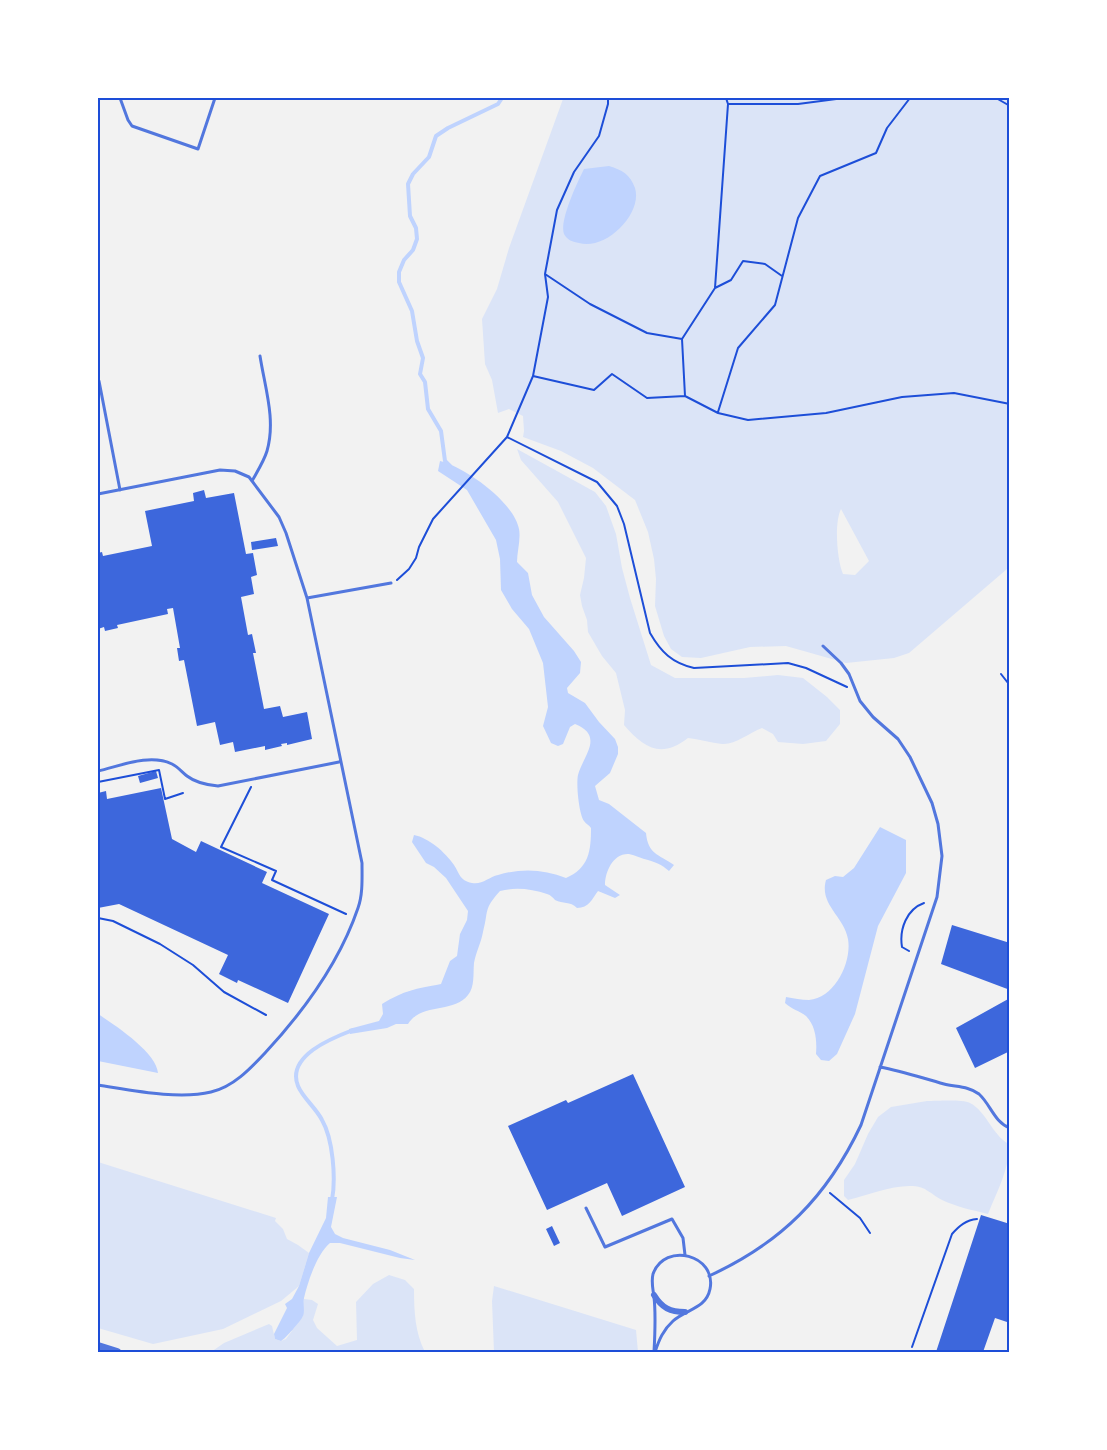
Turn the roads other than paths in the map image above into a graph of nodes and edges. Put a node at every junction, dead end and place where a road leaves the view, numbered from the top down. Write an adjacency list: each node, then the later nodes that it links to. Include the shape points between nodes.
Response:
1 (120, 98): 2 (lane, via 132,126 198,149)
2 (215, 98)
3 (260, 356): 5 (lane, via 271,432 267,454)
4 (98, 381): 6 (lane)
5 (252, 481): 6 (lane, via 235,471 219,470); 9 (lane, via 279,517)
6 (120, 490): 7 (lane)
7 (98, 494)
8 (392, 583): 9 (lane)
9 (307, 598): 11 (lane)
10 (823, 646): 13 (lane, via 849,674 860,701 898,739 910,757 938,824 942,856 937,897)
11 (339, 762): 12 (lane, via 218,786 203,784 164,761 150,760); 14 (lane, via 362,863 362,886 354,918 308,1003 287,1030 238,1078 212,1092 173,1094)
12 (98, 771)
13 (880, 1067): 15 (lane, via 971,1089 987,1102 1000,1123); 18 (lane, via 851,1146 812,1202 758,1251)
14 (98, 1085)
15 (1010, 1128)
16 (586, 1208): 17 (lane, via 605,1247 672,1219 683,1238)
17 (685, 1255): 18 (lane, via 699,1261); 19 (lane, via 668,1258 657,1267 652,1276)
18 (709, 1276): 20 (lane, via 707,1297 696,1309)
19 (654, 1295): 20 (street, via 664,1308); 23 (lane)
20 (685, 1312): 23 (lane, via 665,1329)
21 (98, 1346): 22 (street)
22 (117, 1353)
23 (654, 1353)

